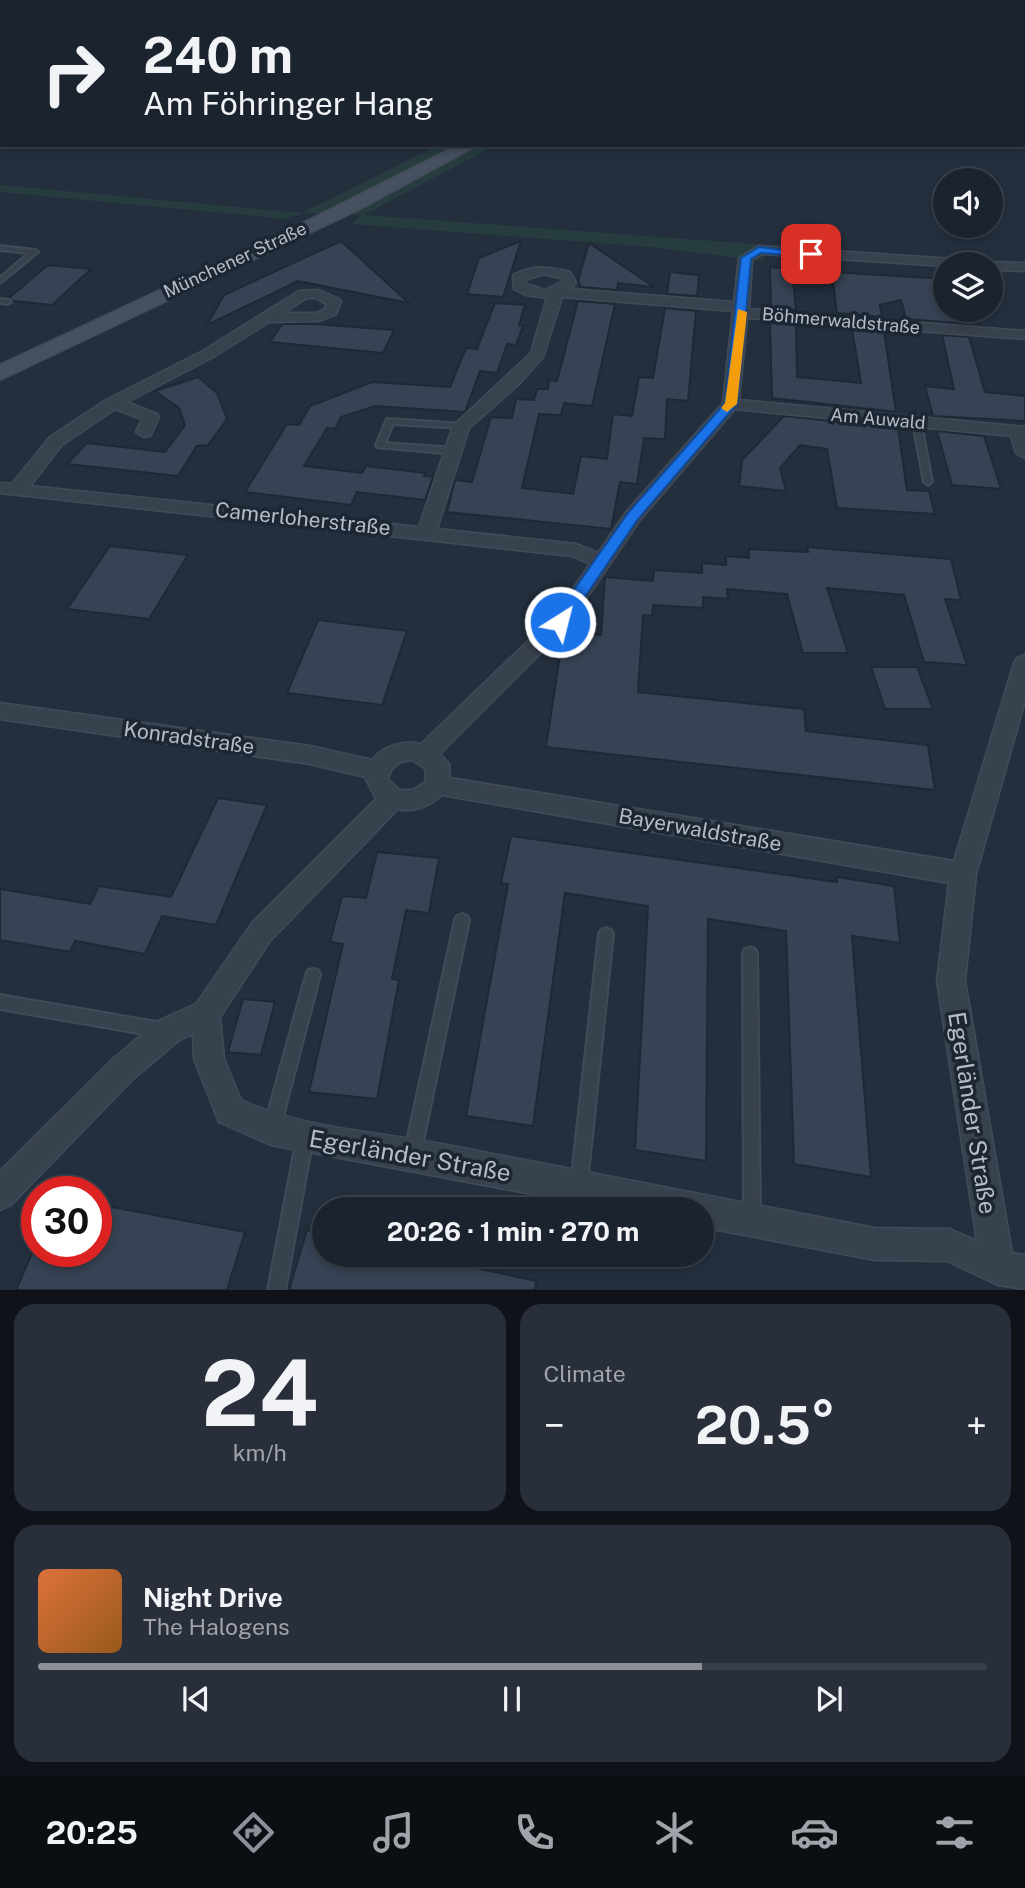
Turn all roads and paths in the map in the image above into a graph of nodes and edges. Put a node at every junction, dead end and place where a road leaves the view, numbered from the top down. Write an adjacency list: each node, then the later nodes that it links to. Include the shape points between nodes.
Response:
1 (466, 147): 10 (main road, Münchener Straße)
2 (0, 248): 6 (lane, via 35,251)
3 (933, 262): 7 (street, via 759,250 746,258)
4 (1003, 266): 5 (street)
5 (1025, 267)
6 (0, 281)
7 (742, 310): 9 (street, Böhmerwaldstraße); 12 (street); 14 (street, Böhmerwaldstraße, via 556,292 538,354)
8 (268, 318): 11 (street)
9 (1025, 335)
10 (0, 373)
11 (112, 403): 15 (street, via 151,417); 20 (street, via 56,441)
12 (731, 404): 13 (street, Am Auwald); 22 (street, via 633,516)
13 (917, 423): 16 (street, Am Auwald); 19 (lane)
14 (461, 426): 17 (street); 17 (lane, via 390,421 380,445)
15 (144, 432)
16 (1022, 432): 18 (street)
17 (454, 451): 21 (street)
18 (1025, 453)
19 (928, 482)
20 (8, 489): 21 (street, Camerloherstraße)
21 (427, 532): 22 (street, Camerloherstraße, via 576,550)
22 (603, 563): 25 (street, via 560,622)
23 (1025, 663): 29 (street, Egerländer Straße)
24 (0, 711): 26 (street, Konradstraße, via 310,755)
25 (425, 754): 26 (street, via 397,753); 27 (street, via 437,764)
26 (377, 771): 28 (street, via 378,787)
27 (436, 785): 28 (street, via 412,801); 29 (street, Bayerwaldstraße)
28 (392, 799): 35 (street, via 261,932)
29 (963, 874): 45 (street, Egerländer Straße, via 951,981)
30 (462, 920): 39 (lane)
31 (606, 934): 40 (lane)
32 (750, 953): 44 (lane)
33 (313, 975): 37 (lane)
34 (0, 1002): 36 (lane)
35 (206, 1014): 36 (street); 37 (street, Egerländer Straße, via 209,1059 230,1111)
36 (168, 1031): 41 (street, via 122,1069)
37 (271, 1130): 38 (street, Egerländer Straße)
38 (305, 1138): 39 (street, Egerländer Straße); 46 (lane)
39 (412, 1154): 40 (street, Egerländer Straße)
40 (579, 1187): 42 (street, Egerländer Straße)
41 (0, 1194)
42 (630, 1197)
43 (714, 1213): 44 (street, Egerländer Straße)
44 (752, 1221): 45 (street, Egerländer Straße, via 875,1244 949,1245)
45 (1011, 1270)
46 (276, 1290)

